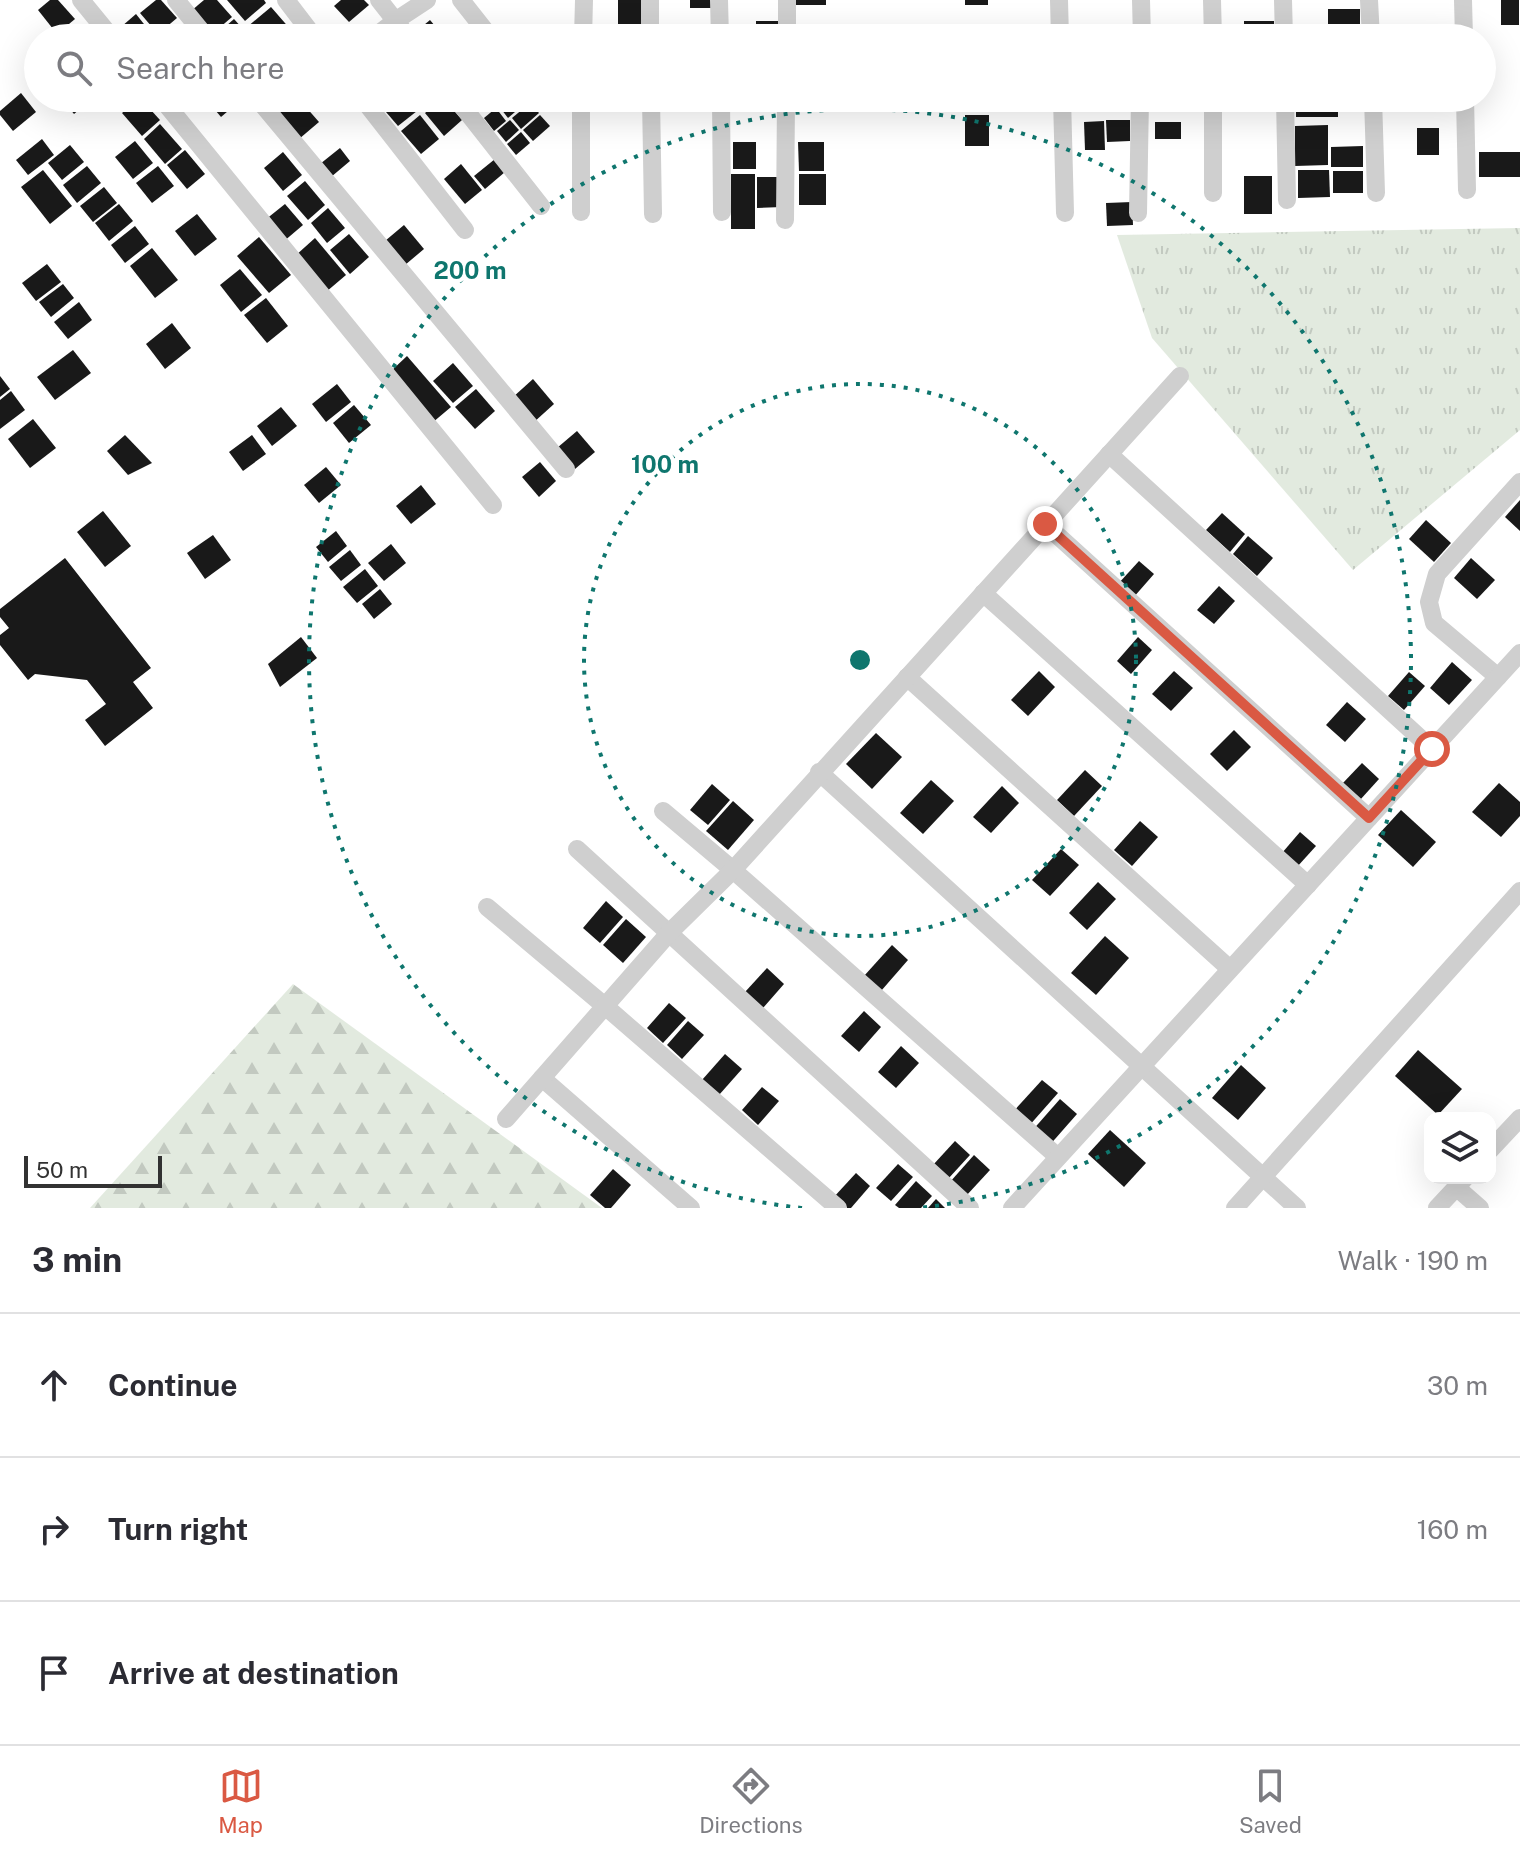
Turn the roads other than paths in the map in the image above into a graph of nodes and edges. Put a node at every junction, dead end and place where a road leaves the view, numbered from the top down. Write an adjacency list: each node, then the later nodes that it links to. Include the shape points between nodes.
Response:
1 (81, 0): 18 (street)
2 (176, 0): 19 (street)
3 (286, 0): 20 (street)
4 (379, 0): 17 (street)
5 (427, 0): 17 (street)
6 (461, 0): 23 (street)
7 (584, 0): 24 (street)
8 (650, 0): 25 (street)
9 (719, 0): 26 (street)
10 (787, 0): 27 (street)
11 (1059, 0): 28 (street)
12 (1141, 0): 29 (street)
13 (1212, 0): 30 (street)
14 (1283, 0): 31 (street)
15 (1369, 0): 32 (street)
16 (1463, 0): 33 (street)
17 (395, 21): 21 (street); 22 (street)
18 (101, 24)
19 (196, 24)
20 (304, 24)
21 (391, 24)
22 (397, 24)
23 (480, 24)
24 (583, 24)
25 (650, 24)
26 (720, 24)
27 (787, 24)
28 (1060, 24)
29 (1142, 24)
30 (1213, 24)
31 (1284, 24)
32 (1370, 24)
33 (1464, 24)
34 (172, 112): 64 (street)
35 (269, 112): 62 (street)
36 (373, 112): 59 (street)
37 (467, 112): 52 (street)
38 (581, 112): 53 (street)
39 (651, 112): 57 (street)
40 (721, 112): 54 (street)
41 (786, 112): 58 (street)
42 (1062, 112): 55 (street)
43 (1140, 112): 56 (street)
44 (1213, 112): 49 (street)
45 (1285, 112): 51 (street)
46 (1373, 112): 50 (street)
47 (1465, 112): 48 (street)
48 (1467, 190)
49 (1213, 193)
50 (1376, 193)
51 (1287, 200)
52 (541, 206)
53 (581, 212)
54 (722, 212)
55 (1065, 213)
56 (1138, 213)
57 (653, 214)
58 (785, 220)
59 (465, 230)
60 (1180, 376): 61 (street)
61 (1109, 454): 65 (street); 70 (street)
62 (566, 469)
63 (1520, 482): 69 (street, via 1437,574 1429,602 1434,623)
64 (493, 505)
65 (1045, 524): 66 (street); 73 (street)
66 (983, 593): 68 (street); 76 (street)
67 (1520, 653): 69 (street)
68 (907, 677): 71 (street); 80 (street)
69 (1498, 677): 70 (street)
70 (1432, 749): 73 (street)
71 (819, 772): 75 (street); 82 (street)
72 (663, 811): 75 (street)
73 (1369, 818): 76 (street)
74 (577, 849): 79 (street)
75 (733, 870): 79 (street); 87 (street)
76 (1308, 885): 80 (street)
77 (1520, 891): 88 (street)
78 (487, 907): 81 (street)
79 (670, 932): 81 (street); 93 (street)
80 (1230, 969): 82 (street)
81 (606, 1007): 83 (street); 92 (street)
82 (1143, 1065): 87 (street); 88 (street)
83 (542, 1078): 85 (street); 91 (street)
84 (1520, 1118): 86 (street)
85 (506, 1119)
86 (1496, 1144)
87 (1058, 1157): 94 (street)
88 (1264, 1176): 95 (street); 96 (street)
89 (1458, 1184): 97 (street)
90 (1462, 1184): 98 (street)
91 (691, 1208)
92 (838, 1208)
93 (970, 1208)
94 (1012, 1208)
95 (1235, 1208)
96 (1297, 1208)
97 (1437, 1208)
98 (1480, 1208)

